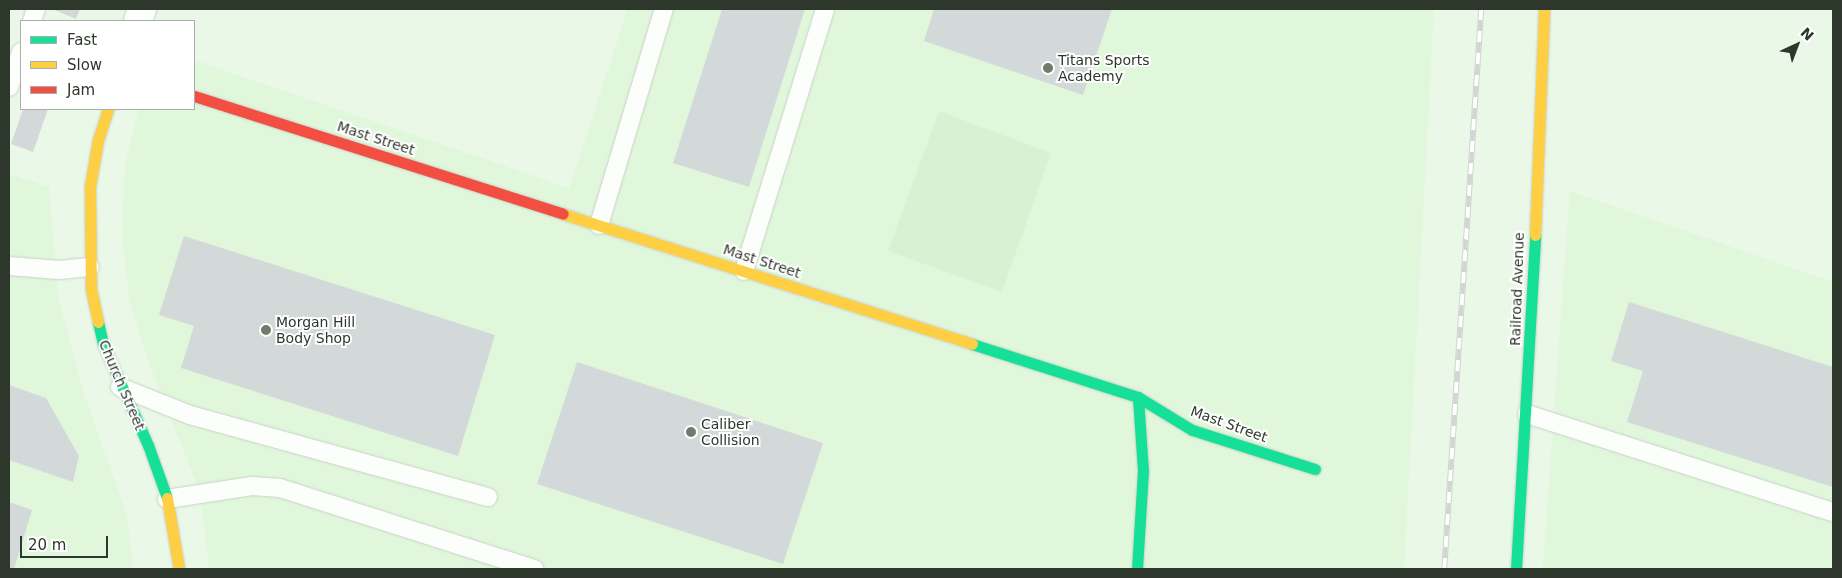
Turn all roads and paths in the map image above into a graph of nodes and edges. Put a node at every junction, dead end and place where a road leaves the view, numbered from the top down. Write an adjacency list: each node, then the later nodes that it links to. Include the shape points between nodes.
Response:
1 (664, 9): 8 (lane)
2 (825, 9): 11 (lane)
3 (1544, 9): 14 (street, Railroad Avenue)
4 (20, 55): 5 (lane)
5 (9, 87)
6 (195, 96): 8 (street, Mast Street)
7 (108, 110): 10 (street, Church Street, via 98,140 90,186)
8 (599, 225): 11 (street, Mast Street)
9 (9, 266): 10 (lane, via 60,270)
10 (90, 267): 12 (street, Church Street, via 91,290 103,344)
11 (744, 271): 13 (street, Mast Street)
12 (120, 387): 16 (lane, via 190,415); 17 (street, Church Street, via 148,445)
13 (1138, 397): 15 (street, Mast Street, via 1192,430); 21 (street, via 1143,471)
14 (1527, 414): 18 (lane); 22 (street, Railroad Avenue)
15 (1315, 469)
16 (488, 497)
17 (167, 499): 19 (street, Church Street); 20 (lane, via 252,486 280,488)
18 (1833, 512)
19 (179, 569)
20 (534, 569)
21 (1137, 569)
22 (1516, 569)

